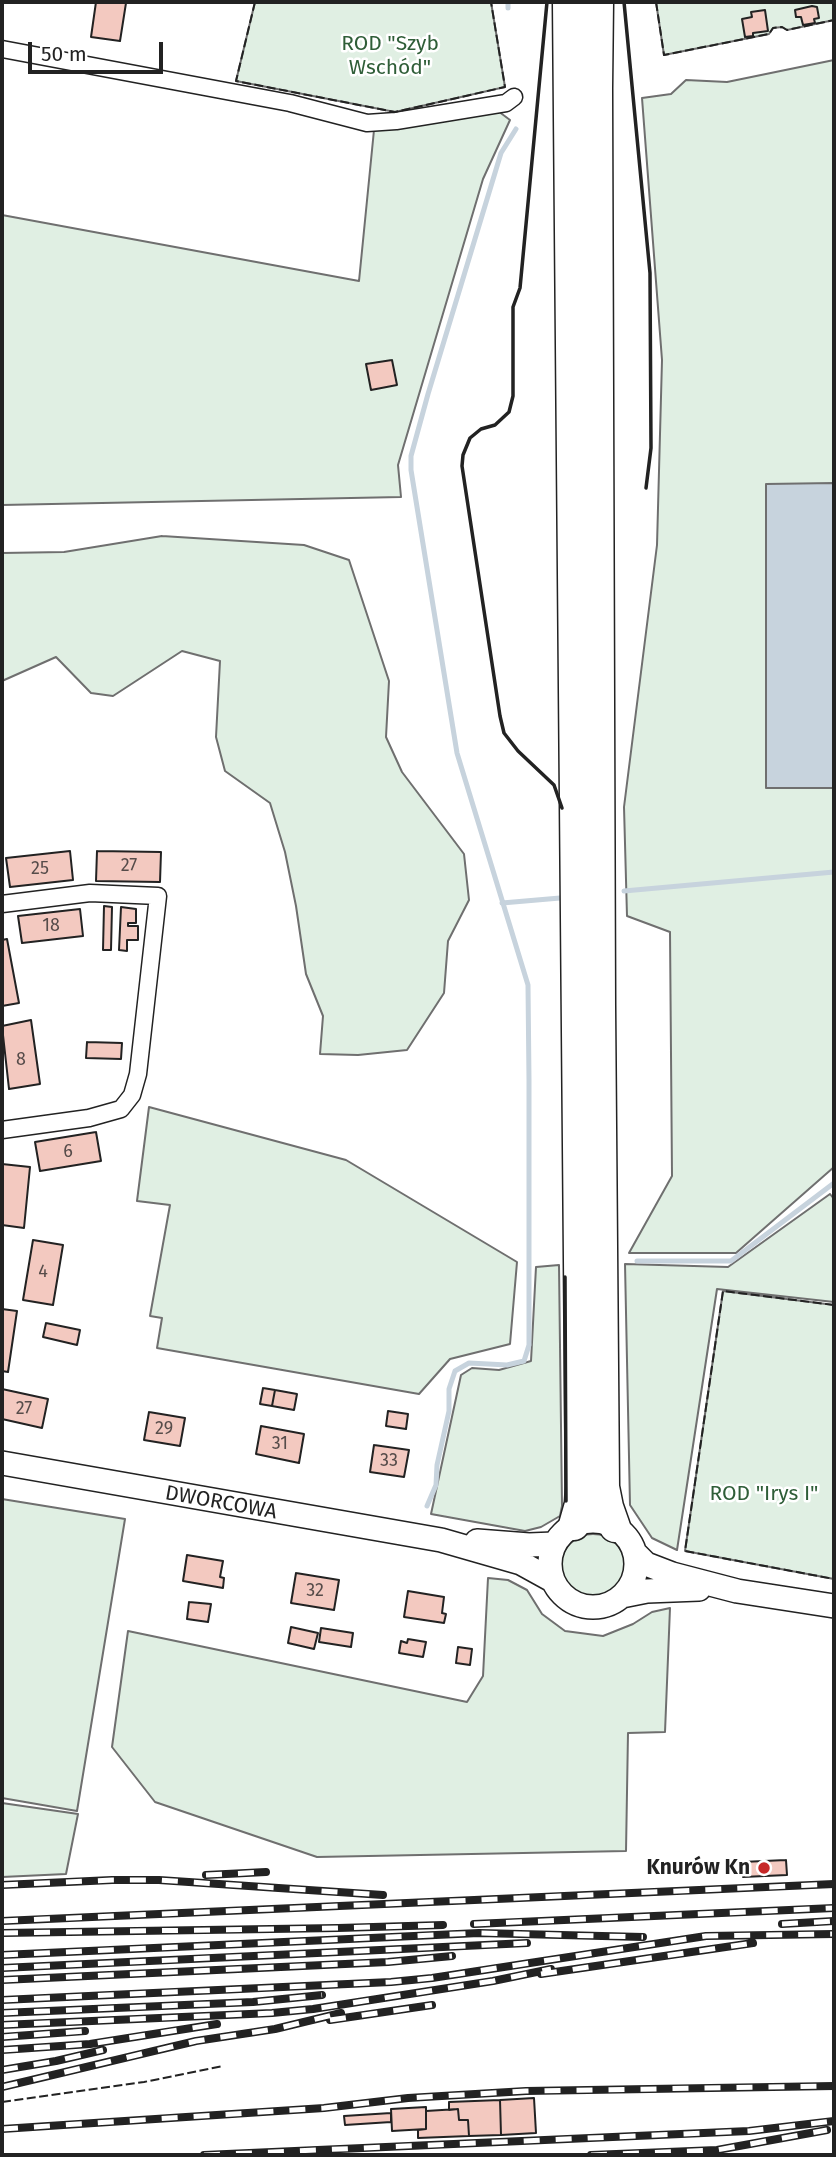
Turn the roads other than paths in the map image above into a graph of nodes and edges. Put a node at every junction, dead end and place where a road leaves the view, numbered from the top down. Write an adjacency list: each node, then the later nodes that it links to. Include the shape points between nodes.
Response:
1 (568, 2): 9 (highway, via 581,1488 580,1504)
2 (598, 2): 8 (highway, via 604,1487)
3 (2, 49): 4 (street, via 290,103 366,123 506,103)
4 (514, 97)
5 (2, 904): 6 (street, via 90,893 158,896 132,1095 121,1109 89,1118)
6 (2, 1130)
7 (2, 1463): 10 (main road, DWORCOWA)
8 (615, 1527): 9 (main road, via 595,1521); 11 (main road)
9 (564, 1534): 10 (main road, DWORCOWA, via 529,1545); 12 (main road, via 549,1564)
10 (441, 1540): 12 (main road, DWORCOWA, via 522,1563)
11 (635, 1553): 13 (main road, via 658,1569); 14 (main road, via 635,1575)
12 (551, 1579): 14 (main road, via 564,1598 587,1608)
13 (737, 1591): 14 (main road, via 657,1590); 15 (main road)
14 (622, 1596)
15 (834, 1606)

